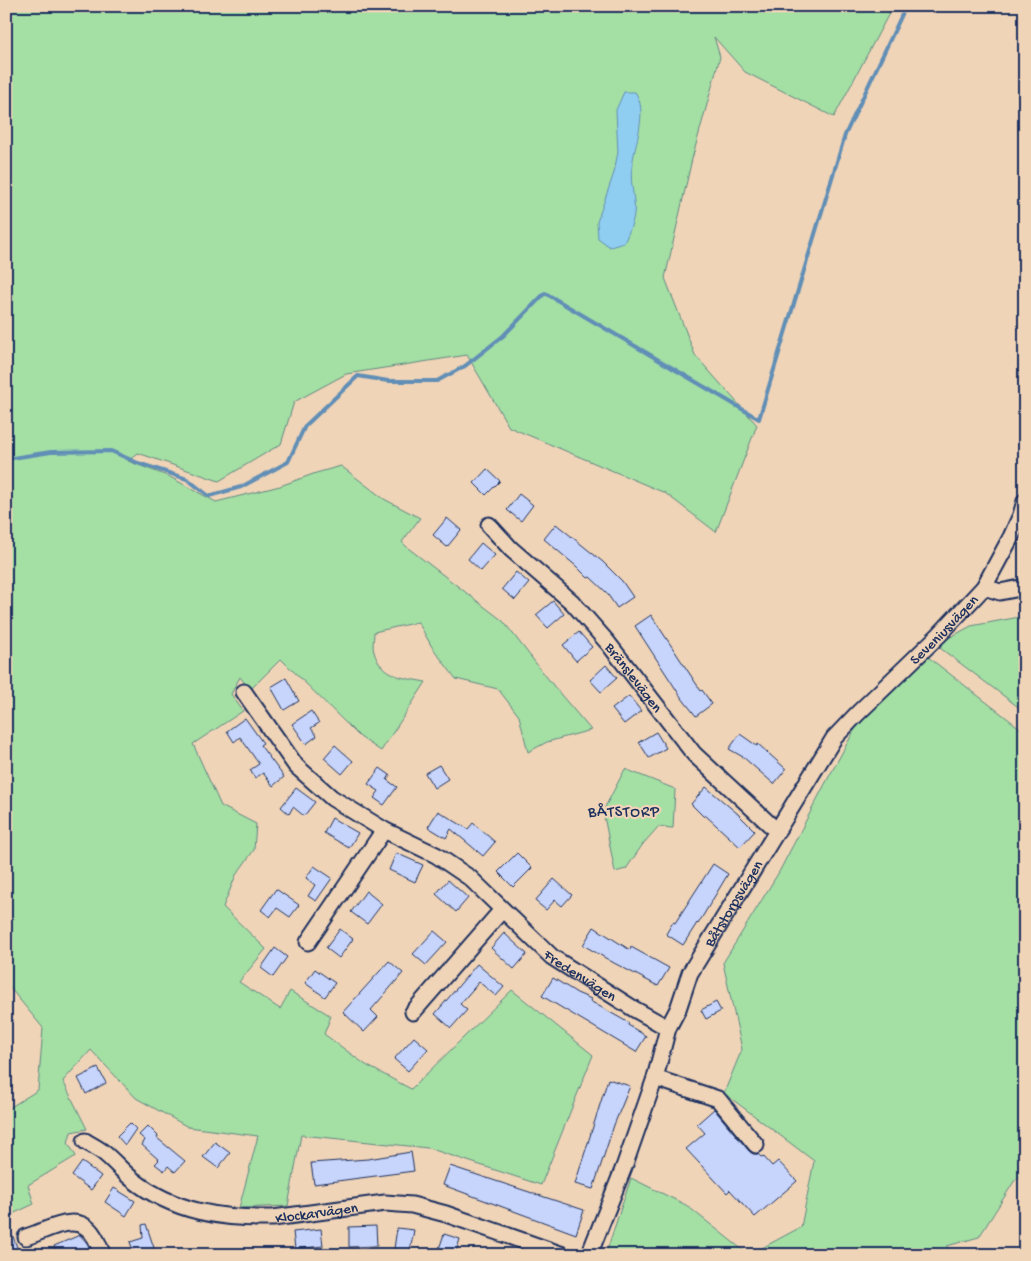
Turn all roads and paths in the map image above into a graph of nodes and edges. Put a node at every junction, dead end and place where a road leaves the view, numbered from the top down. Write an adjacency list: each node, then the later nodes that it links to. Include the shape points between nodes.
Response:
1 (1025, 502): 3 (street, Seveniusvägen, via 1011,537)
2 (489, 525): 8 (street, Bränslevägen, via 511,550 572,602 694,754)
3 (984, 587): 4 (street, via 1000,592); 6 (street, Seveniusvägen)
4 (1025, 587)
5 (244, 692): 7 (street, Fredenvägen, via 296,766 332,798)
6 (834, 738): 8 (street, Båtstorpsvägen)
7 (384, 830): 9 (street, Fredenvägen, via 443,860 470,878); 10 (street)
8 (777, 831): 12 (street, Båtstorpsvägen, via 690,973 678,1010)
9 (502, 910): 11 (street); 12 (street, Fredenvägen, via 552,957)
10 (308, 942)
11 (413, 1012)
12 (668, 1028): 13 (street, Båtstorpsvägen)
13 (655, 1078): 15 (street, via 718,1099); 19 (street, Båtstorpsvägen)
14 (85, 1141): 18 (street, Klockarvägen, via 104,1153 133,1180 182,1208 232,1217 266,1218 385,1203 412,1205)
15 (756, 1145)
16 (26, 1238): 17 (street, via 75,1222 94,1235)
17 (103, 1255)
18 (563, 1255)
19 (589, 1255)

